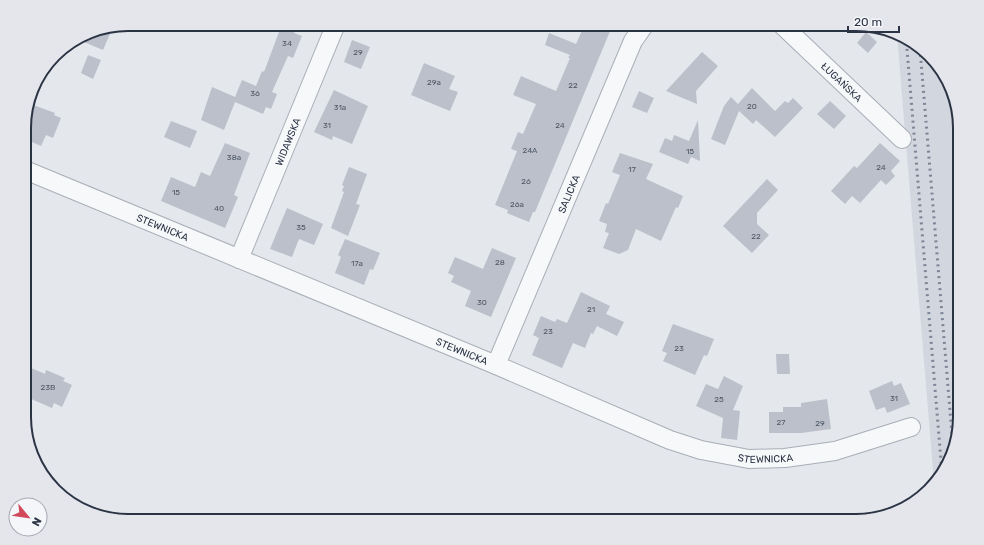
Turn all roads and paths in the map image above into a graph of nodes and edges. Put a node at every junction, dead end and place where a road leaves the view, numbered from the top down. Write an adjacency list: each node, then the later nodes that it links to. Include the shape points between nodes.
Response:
1 (333, 31): 6 (street, WIDAWSKA)
2 (640, 31): 7 (street, SALICKA, via 633,41)
3 (788, 31): 4 (street, ŁUGAŃSKA)
4 (902, 139)
5 (31, 173): 6 (street, STEWNICKA)
6 (238, 259): 7 (street, STEWNICKA)
7 (496, 365): 8 (street, STEWNICKA, via 670,440 702,450 749,459 785,458 835,451)
8 (911, 427)

